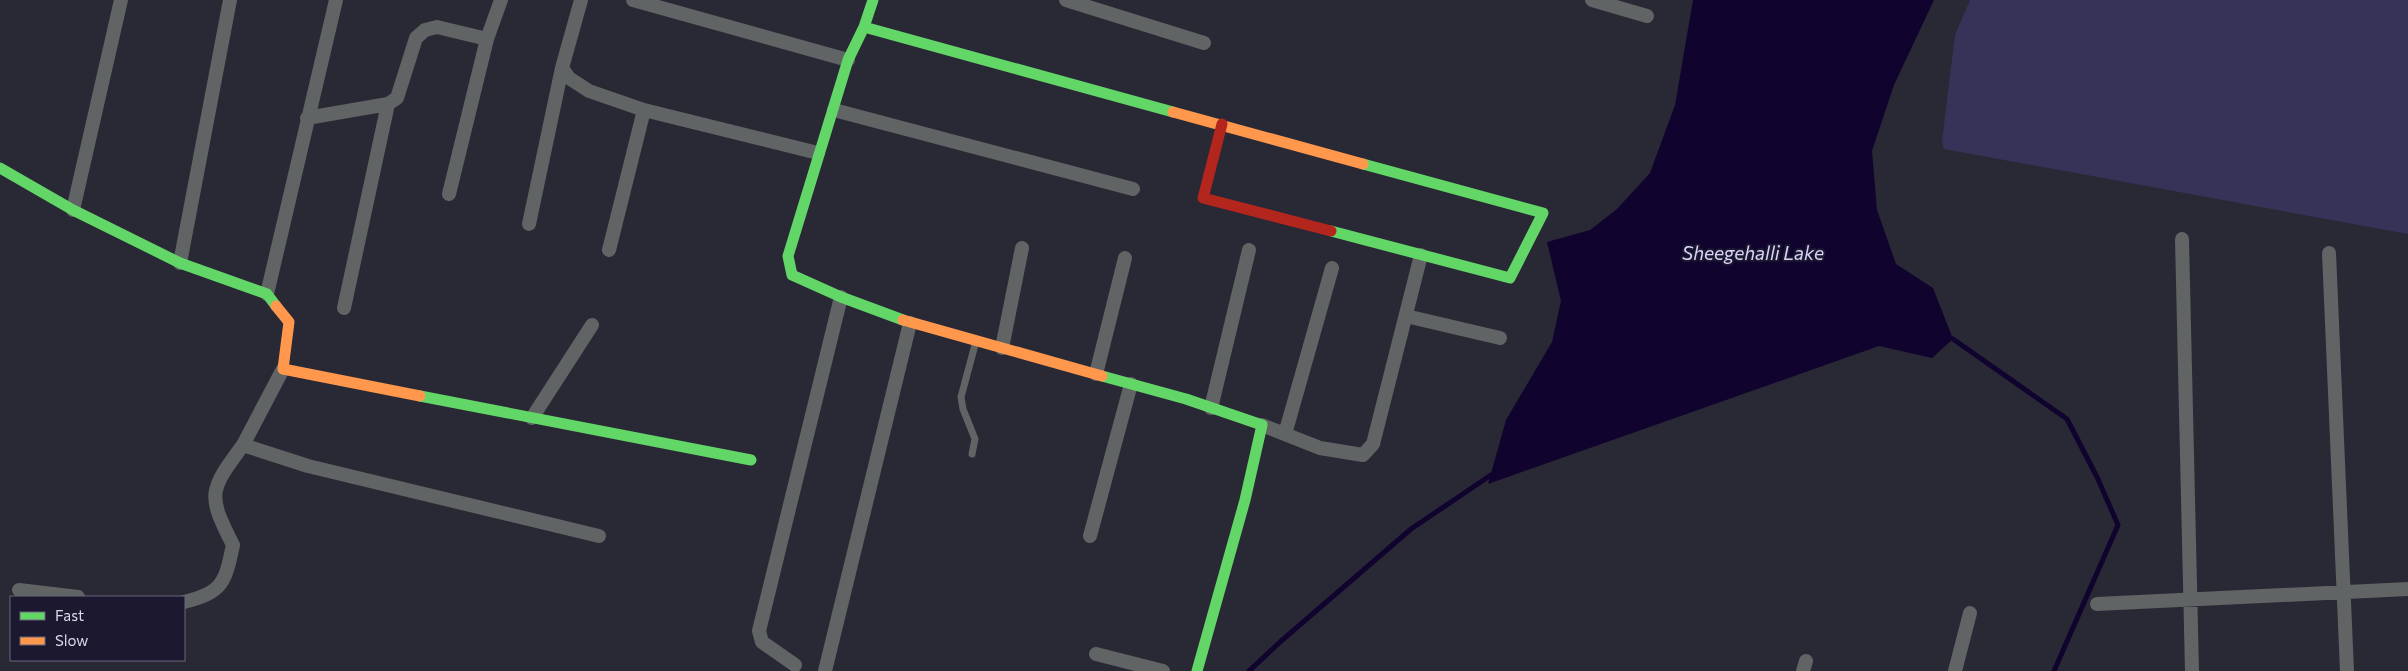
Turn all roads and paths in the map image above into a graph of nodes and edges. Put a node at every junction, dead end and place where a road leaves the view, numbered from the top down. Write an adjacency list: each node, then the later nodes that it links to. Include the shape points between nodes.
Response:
1 (122, 0): 25 (street)
2 (230, 0): 34 (street)
3 (336, 0): 19 (street)
4 (501, 0): 12 (street)
5 (581, 0): 15 (street)
6 (633, 0): 14 (street)
7 (873, 0): 11 (street)
8 (1066, 0): 13 (street)
9 (1592, 0): 10 (street)
10 (1647, 16)
11 (864, 27): 14 (street); 20 (street)
12 (487, 39): 16 (street, via 437,27 425,30 416,38 397,98); 24 (street)
13 (1204, 43)
14 (848, 60): 18 (street)
15 (562, 68): 17 (street, via 569,78 589,91); 26 (street)
16 (388, 104): 19 (street); 38 (street)
17 (644, 110): 21 (street); 29 (street)
18 (834, 110): 21 (street); 23 (street)
19 (308, 118): 36 (street)
20 (1222, 124): 32 (street, via 1203,198); 32 (street, via 1542,213 1510,278)
21 (818, 153): 37 (street, via 788,256 792,275)
22 (0, 168): 25 (street)
23 (1133, 188)
24 (449, 194)
25 (73, 210): 34 (street)
26 (529, 224)
27 (2182, 239): 61 (street)
28 (1022, 248): 44 (street)
29 (609, 250)
30 (1249, 250): 48 (street)
31 (2329, 253): 59 (street)
32 (1421, 255): 39 (street)
33 (1125, 258): 46 (street)
34 (180, 263): 36 (street)
35 (1332, 268): 51 (street)
36 (266, 294): 45 (street, via 289,322)
37 (841, 297): 40 (street); 66 (street, via 759,631 762,642)
38 (344, 308)
39 (1406, 316): 42 (street); 51 (street, via 1373,444 1363,455 1320,448)
40 (910, 323): 43 (street); 67 (street)
41 (592, 325): 49 (street)
42 (1500, 338)
43 (976, 341): 44 (street); 53 (lane, via 961,397 975,439)
44 (1002, 348): 46 (street)
45 (283, 369): 49 (street); 52 (street)
46 (1096, 374): 47 (street)
47 (1131, 384): 48 (street); 56 (street)
48 (1211, 408): 50 (street)
49 (532, 418): 54 (street)
50 (1262, 425): 51 (street); 69 (street, via 1245,500)
51 (1285, 434)
52 (243, 445): 55 (street, via 308,466); 62 (street, via 222,474 214,496 217,513 233,546 228,571 220,587 204,597)
53 (972, 454)
54 (751, 460)
55 (599, 536)
56 (1090, 536)
57 (2408, 589): 59 (street)
58 (19, 590): 60 (street)
59 (2344, 592): 61 (street); 72 (street)
60 (70, 596)
61 (2190, 600): 63 (street); 71 (street)
62 (185, 602)
63 (2097, 604)
64 (1970, 613): 70 (street)
65 (1096, 654): 68 (street)
66 (795, 665)
67 (824, 671)
68 (1163, 671)
69 (1197, 671)
70 (1955, 671)
71 (2192, 671)
72 (2347, 671)

